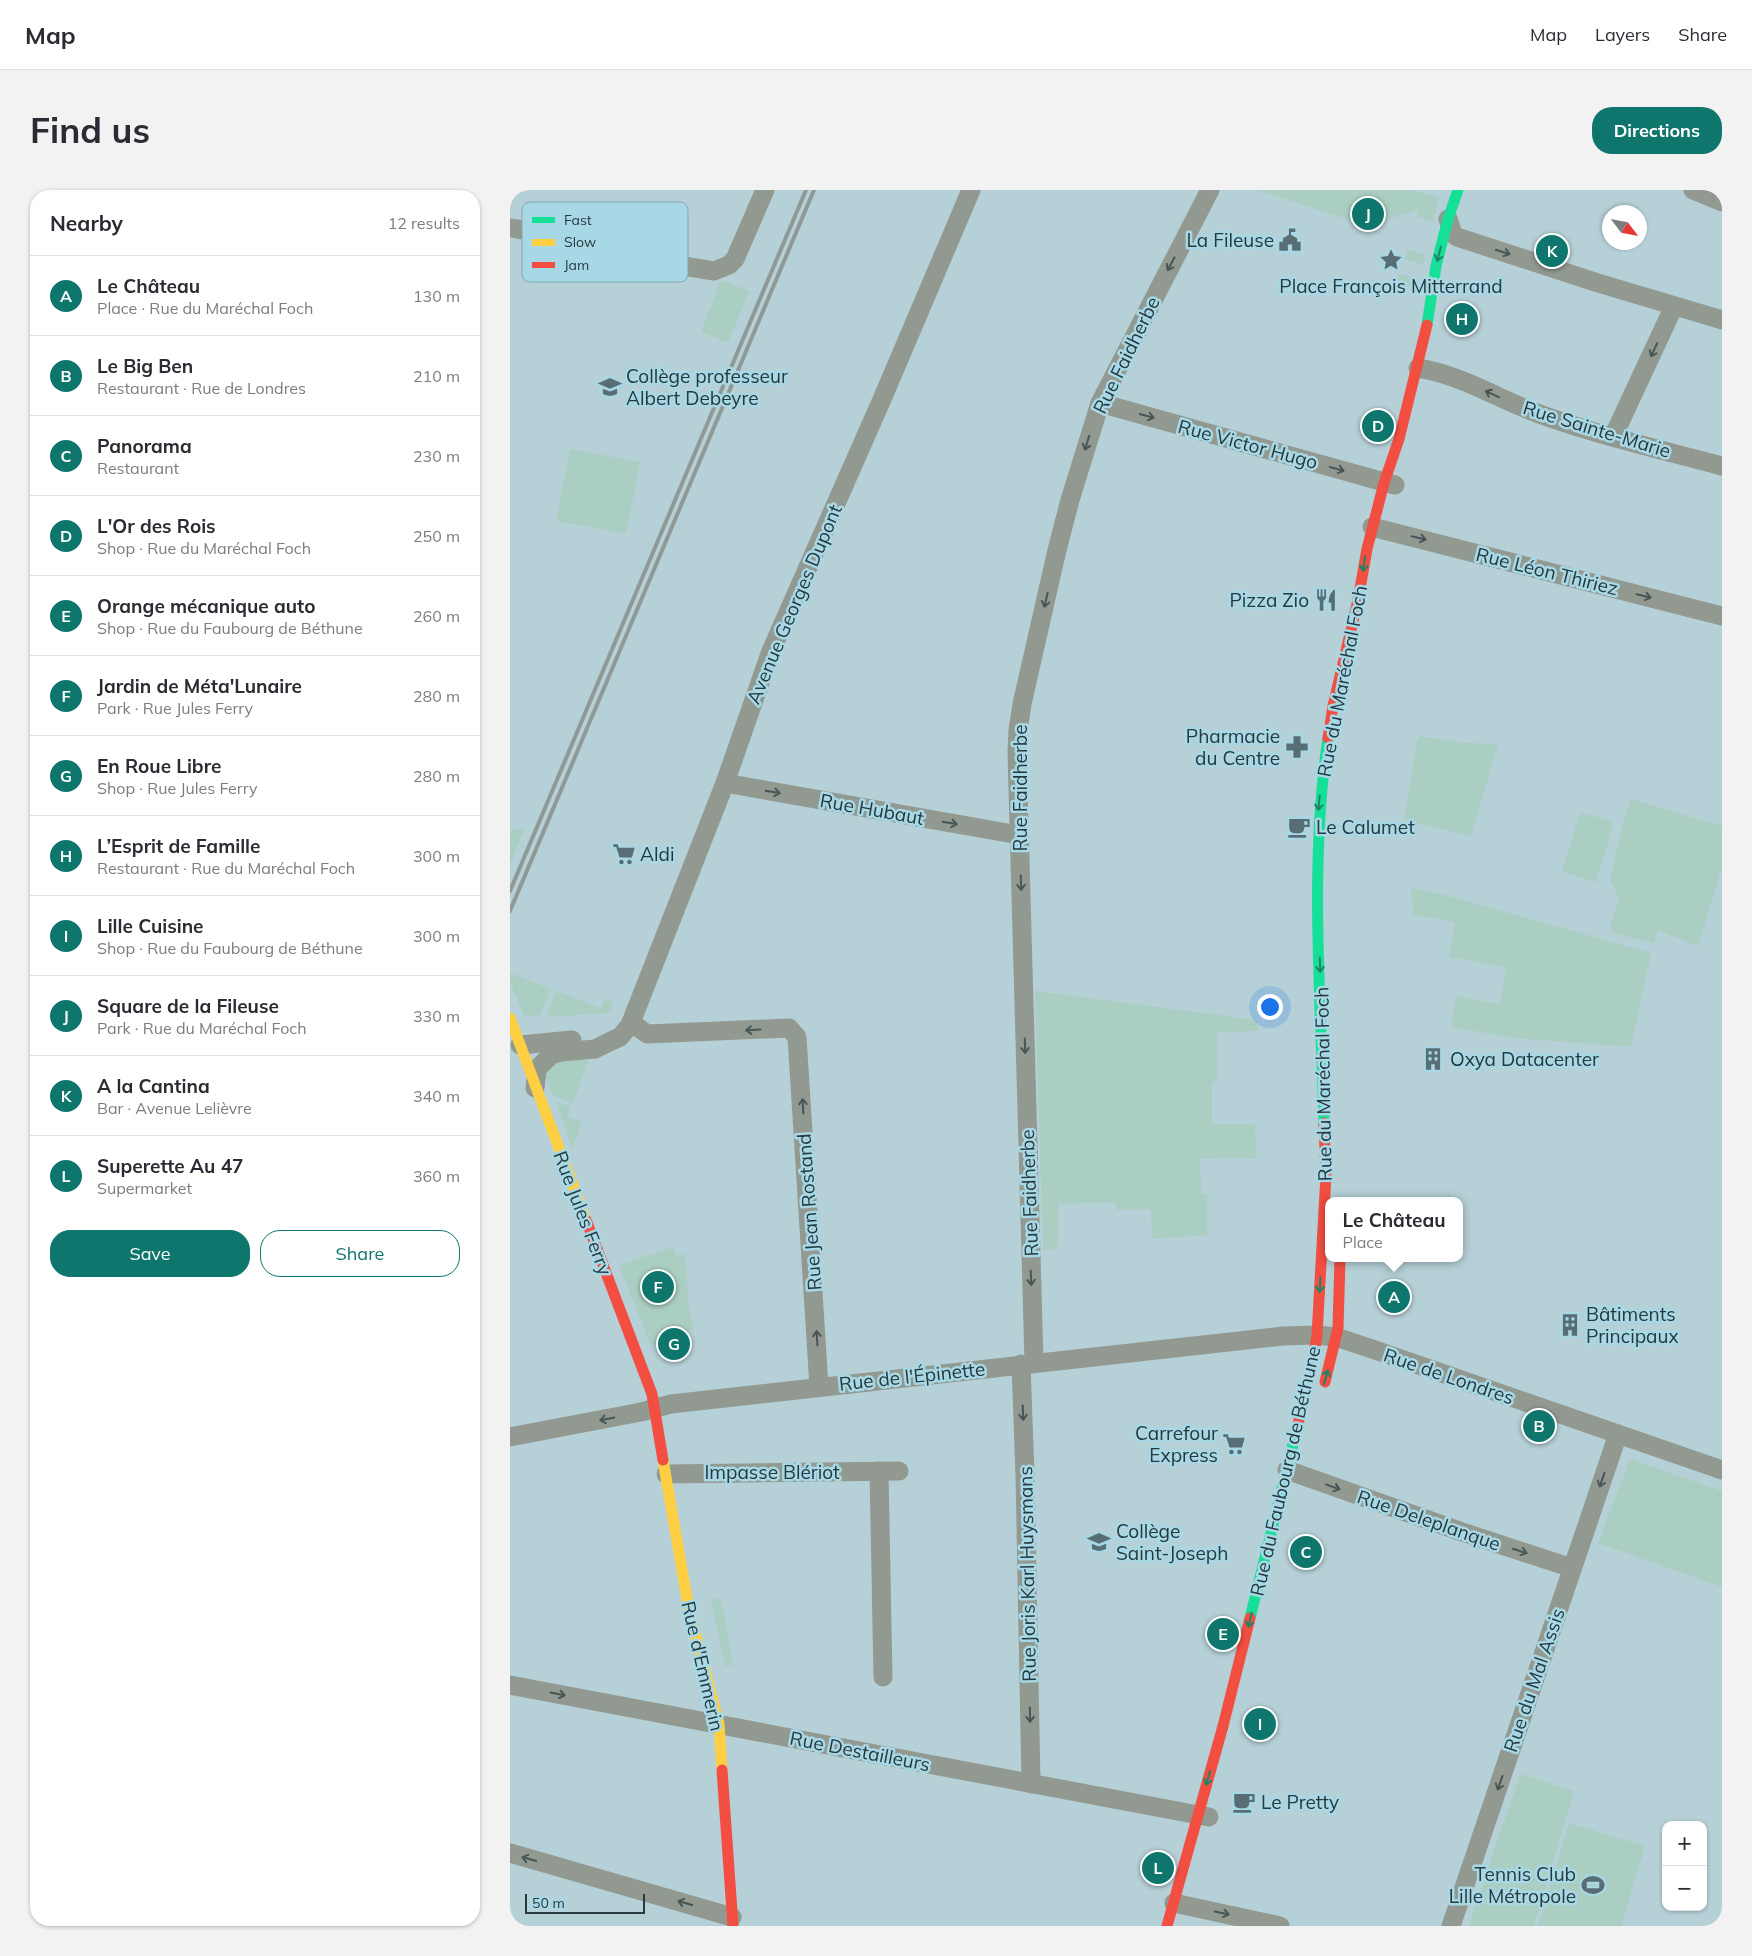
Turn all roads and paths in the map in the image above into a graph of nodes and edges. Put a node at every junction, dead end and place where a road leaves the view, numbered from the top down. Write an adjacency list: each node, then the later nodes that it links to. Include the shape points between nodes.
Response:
1 (765, 190): 8 (street, via 735,259 729,265 714,271)
2 (971, 190): 20 (street, Avenue Georges Dupont, via 771,651)
3 (1210, 190): 13 (street, Rue Faidherbe, one-way to 13)
4 (1458, 190): 7 (main road, Rue du Maréchal Foch)
5 (1693, 190): 6 (street)
6 (1722, 202)
7 (1455, 232): 10 (street, one-way to 10); 12 (main road, Rue du Maréchal Foch, one-way to 12, via 1436,266)
8 (688, 267)
9 (1445, 284): 12 (main road, Rue du Maréchal Foch)
10 (1674, 306): 11 (street); 14 (street, one-way to 14)
11 (1722, 320)
12 (1421, 369): 14 (street, Rue Sainte-Marie, one-way to 12, via 1576,427 1463,380); 16 (main road, Rue du Maréchal Foch, via 1399,439)
13 (1100, 403): 16 (street, Rue Victor Hugo, one-way to 16); 22 (street, Rue Faidherbe, one-way to 22, via 1065,518 1022,704 1017,741)
14 (1613, 436): 15 (street, Rue Sainte-Marie)
15 (1722, 466)
16 (1392, 487): 17 (main road, Rue du Maréchal Foch)
17 (1382, 530): 19 (street, Rue Léon Thiriez, one-way to 19); 28 (main road, Rue du Maréchal Foch, one-way to 28, via 1358,600 1332,713 1319,812 1326,1175)
18 (1374, 576): 21 (main road, Rue du Maréchal Foch, via 1343,710 1336,749)
19 (1722, 616)
20 (725, 783): 22 (street, Rue Hubaut, one-way to 22); 24 (street, Avenue Georges Dupont)
21 (1333, 799)
22 (1020, 835): 30 (street, Rue Faidherbe, one-way to 30)
23 (510, 1018): 25 (main road, Rue Jules Ferry)
24 (628, 1028): 25 (street, via 607,1037); 26 (street, via 620,1037 595,1049 551,1055 537,1069); 31 (street, Rue Jean Rostand, one-way to 24, via 798,1037 789,1028 646,1034 639,1028)
25 (520, 1045): 26 (main road, Rue Jules Ferry)
26 (535, 1088): 33 (main road, Rue Jules Ferry, via 645,1373)
27 (1340, 1262): 29 (main road)
28 (1317, 1335): 29 (street, Rue de Londres); 30 (street, Rue de l'Épinette); 39 (main road, Rue du Faubourg de Béthune)
29 (1336, 1338): 32 (main road, Rue du Faubourg de Béthune, one-way to 29); 34 (street, Rue de Londres)
30 (1027, 1363): 31 (street, Rue de l'Épinette); 47 (street, Rue Joris Karl Huysmans, one-way to 47, via 1025,1475)
31 (820, 1387): 33 (street, Rue de l'Épinette, via 670,1404)
32 (1322, 1391)
33 (655, 1409): 35 (street, Rue de l'Épinette, one-way to 35); 40 (main road, Rue d'Emmerin)
34 (1618, 1434): 36 (street, Rue de Londres); 42 (street, Rue du Mal Assis, one-way to 42)
35 (510, 1437)
36 (1722, 1470)
37 (879, 1471): 38 (street, Impasse Blériot); 40 (street, Impasse Blériot); 43 (street)
38 (899, 1471)
39 (1297, 1473): 42 (street, Rue Deleplanque, one-way to 42); 48 (main road, Rue du Faubourg de Béthune, one-way to 48, via 1223,1726)
40 (666, 1474): 45 (main road, Rue d'Emmerin, via 692,1624)
41 (1292, 1498): 46 (main road, Rue du Faubourg de Béthune)
42 (1572, 1568): 54 (street, Rue du Mal Assis, one-way to 54)
43 (883, 1677)
44 (510, 1685): 45 (street, Rue Destailleurs, one-way to 45)
45 (719, 1724): 47 (street, Rue Destailleurs); 51 (main road, Rue d'Emmerin)
46 (1224, 1767)
47 (1032, 1784): 48 (street, Rue Destailleurs)
48 (1207, 1816): 50 (main road, Rue du Faubourg de Béthune)
49 (510, 1853): 51 (street, one-way to 49)
50 (1181, 1911): 52 (main road, Rue du Faubourg de Béthune); 53 (street, one-way to 53)
51 (732, 1921)
52 (1167, 1926)
53 (1280, 1926)
54 (1451, 1926)

